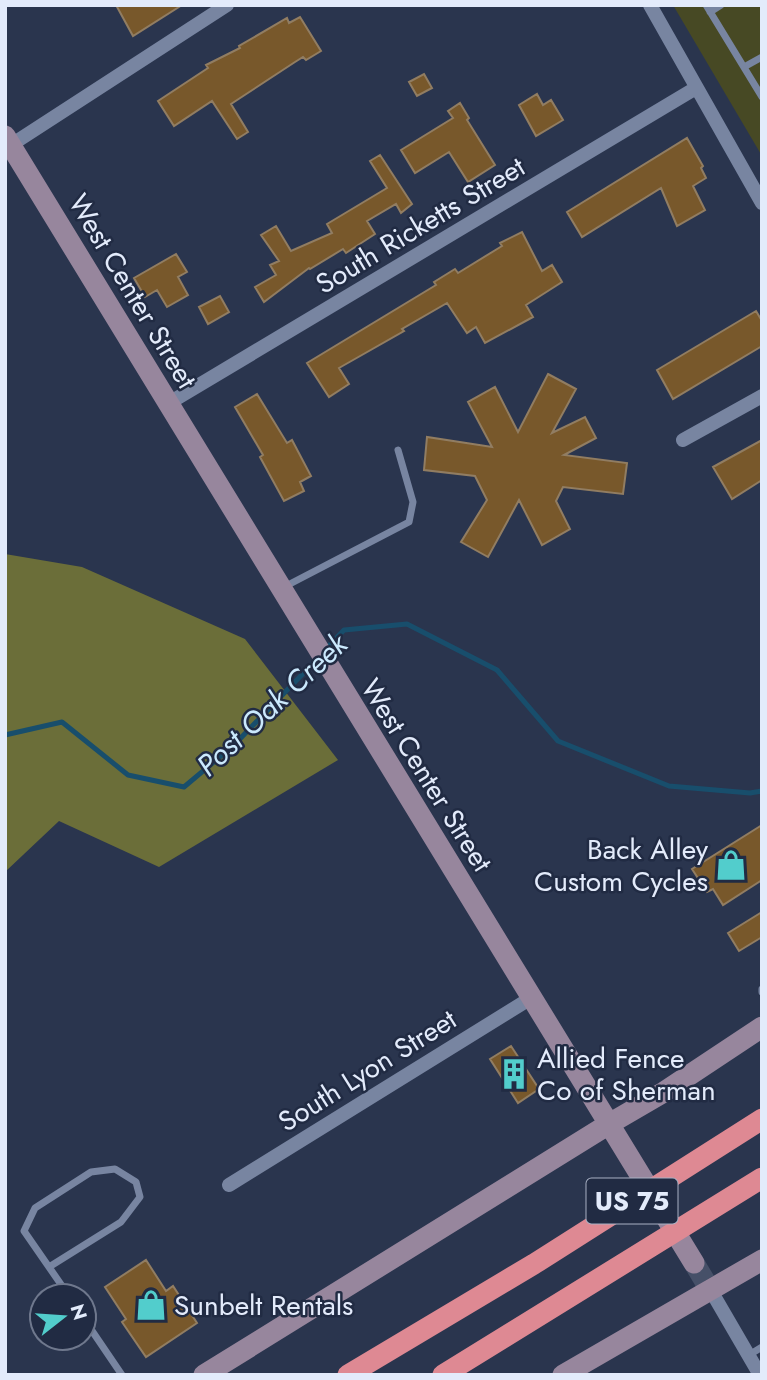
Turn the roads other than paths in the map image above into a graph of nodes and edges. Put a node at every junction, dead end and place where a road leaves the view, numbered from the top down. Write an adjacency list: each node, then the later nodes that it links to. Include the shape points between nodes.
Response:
1 (227, 5): 9 (street)
2 (650, 5): 7 (street)
3 (721, 5): 4 (lane)
4 (708, 9): 6 (lane)
5 (762, 57): 6 (lane)
6 (744, 67): 8 (lane)
7 (696, 89): 10 (street); 12 (street, South Ricketts Street)
8 (762, 97)
9 (8, 141): 12 (street, West Center Street)
10 (762, 203)
11 (762, 396): 13 (street)
12 (169, 403): 15 (street, West Center Street)
13 (683, 440)
14 (398, 450): 15 (lane, via 413,502 409,522)
15 (280, 589): 16 (street, West Center Street)
16 (531, 998): 19 (street, West Center Street); 21 (street, South Lyon Street)
17 (762, 1027): 19 (street)
18 (762, 1119): 31 (highway, US 75)
19 (609, 1124): 23 (street, West Center Street); 30 (street)
20 (759, 1179): 32 (highway, US 75)
21 (229, 1185)
22 (762, 1260): 26 (street)
23 (694, 1263)
24 (49, 1267): 24 (lane, via 24,1231 35,1208 91,1172 115,1169 136,1182 139,1197 121,1222); 25 (lane)
25 (59, 1282)
26 (710, 1289): 28 (street); 33 (street)
27 (98, 1340): 29 (lane)
28 (755, 1351): 34 (street)
29 (122, 1375)
30 (204, 1375)
31 (348, 1375)
32 (443, 1375)
33 (563, 1375)
34 (760, 1375)

